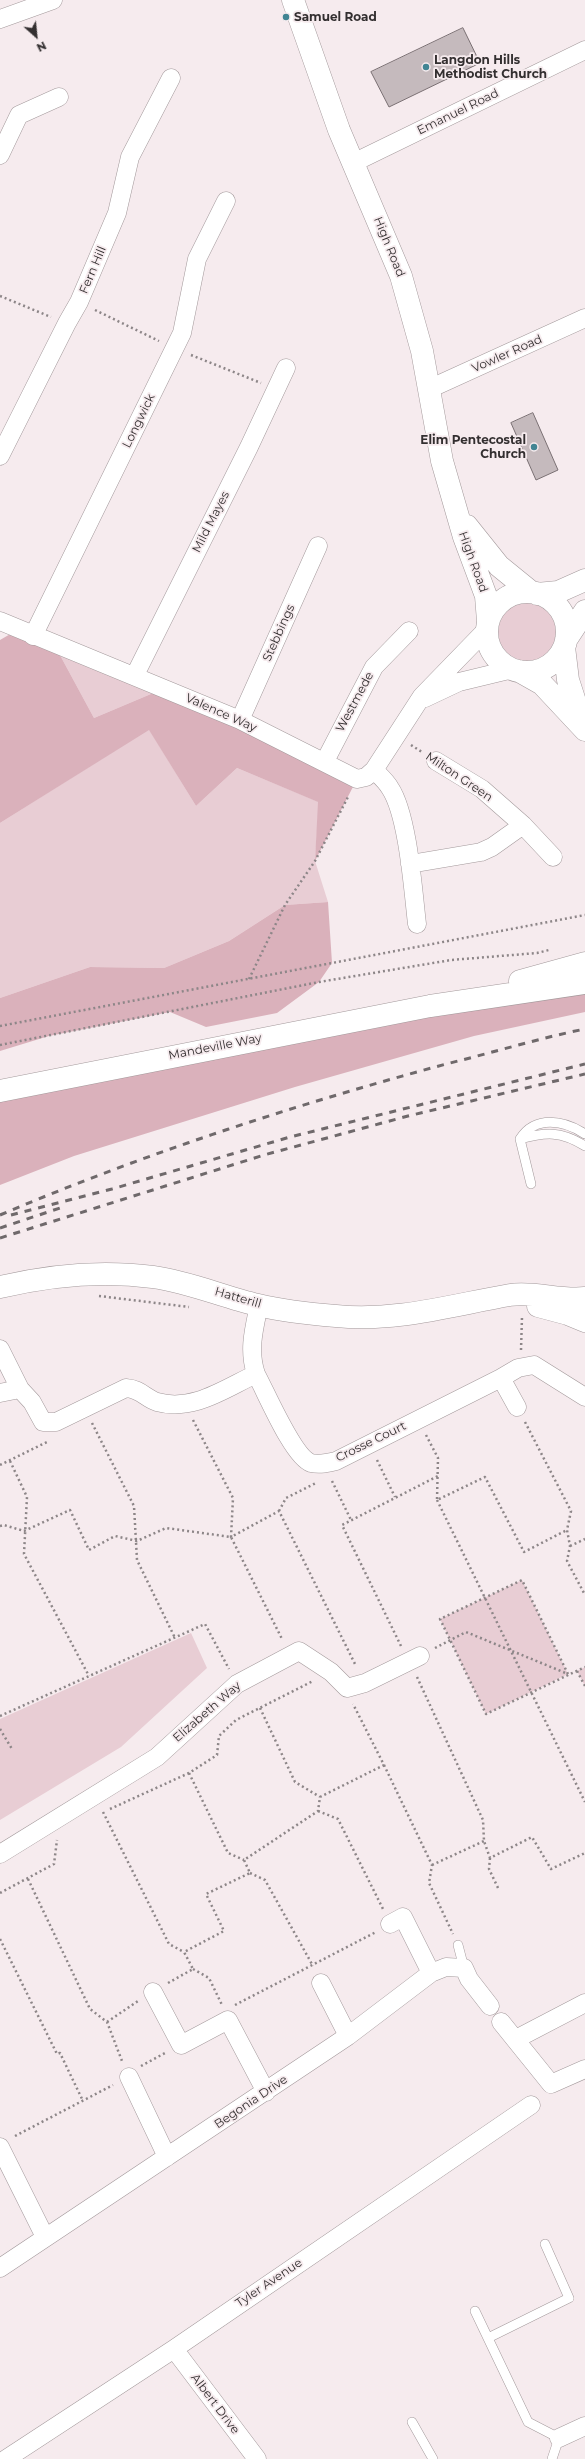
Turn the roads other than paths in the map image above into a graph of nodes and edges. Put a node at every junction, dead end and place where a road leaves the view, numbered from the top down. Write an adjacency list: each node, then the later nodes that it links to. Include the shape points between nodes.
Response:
1 (53, 0): 3 (street)
2 (293, 0): 9 (street, High Road)
3 (33, 4): 4 (street)
4 (0, 19)
5 (585, 50): 9 (street, Emanuel Road)
6 (171, 78): 14 (street, Fern Hill, via 130,157 117,213 79,302)
7 (59, 97): 8 (street, via 19,115)
8 (0, 155)
9 (353, 163): 13 (street, High Road, via 401,276 419,340)
10 (226, 201): 23 (street, Longwick, via 197,259 182,333)
11 (585, 318): 13 (street, Vowler Road)
12 (286, 368): 26 (street, Mild Mayes)
13 (428, 389): 15 (street, High Road)
14 (0, 456)
15 (454, 504): 18 (street, High Road, via 463,521 487,553 508,575); 21 (street, High Road, via 486,596)
16 (318, 546): 28 (street, Stebbings)
17 (585, 580): 18 (street, via 558,592)
18 (534, 593): 21 (street, via 517,593 506,598 493,610); 24 (street, via 551,600 559,608 566,625)
19 (585, 611): 24 (street)
20 (0, 621): 23 (street, Valence Way)
21 (488, 625): 25 (street, via 488,642 495,656); 27 (street)
22 (409, 631): 30 (street, Westmede, via 374,667)
23 (34, 636): 26 (street, Valence Way)
24 (565, 643): 25 (street, via 558,658 547,666 534,672); 29 (street, via 570,690)
25 (516, 670): 27 (street, via 469,679 446,688 422,701); 29 (street, via 542,684)
26 (135, 675): 28 (street, Valence Way)
27 (410, 712): 32 (street)
28 (240, 720): 30 (street, Valence Way)
29 (585, 728)
30 (324, 761): 32 (street, Valence Way, via 357,779 366,777)
31 (436, 762): 33 (street, Milton Green, via 482,789)
32 (374, 770): 35 (street, via 391,789 396,799)
33 (523, 826): 34 (street, Milton Green); 35 (street, via 481,852)
34 (553, 857)
35 (410, 864): 36 (street)
36 (417, 924)
37 (585, 963): 39 (street, Mandeville Way)
38 (585, 983): 39 (street, Mandeville Way)
39 (430, 1006): 40 (street, Mandeville Way)
40 (0, 1091)
41 (585, 1134): 42 (lane, via 567,1124 542,1122 530,1128)
42 (520, 1139): 43 (lane, via 547,1133 573,1139); 44 (lane)
43 (585, 1146)
44 (531, 1184)
45 (0, 1287): 48 (street, Hatterill, via 42,1277 84,1274 153,1277 194,1285)
46 (585, 1298): 47 (street, Hatterill, via 521,1294)
47 (477, 1303): 48 (street, Hatterill, via 410,1315 366,1317 337,1316); 49 (street, Hatterill, via 533,1305)
48 (259, 1305): 51 (street, Crosse Court, via 251,1342 251,1361)
49 (585, 1321)
50 (0, 1349): 53 (street)
51 (256, 1374): 52 (street, Crosse Court, via 297,1452 311,1463 327,1470 369,1444); 53 (street, via 191,1404 175,1406 155,1401 137,1389 126,1388 56,1422 44,1422 32,1402)
52 (501, 1378): 55 (street, Crosse Court, via 518,1368 534,1365); 56 (street)
53 (20, 1389): 54 (street)
54 (0, 1393)
55 (585, 1397)
56 (517, 1407)
57 (414, 1659): 58 (street, Elizabeth Way, via 365,1683 347,1688 331,1672 300,1651 237,1684 157,1757)
58 (0, 1854)
59 (390, 1924): 62 (street, via 403,1917)
60 (458, 1945): 61 (lane)
61 (464, 1968): 62 (street, Begonia Drive, via 446,1967); 66 (street, via 469,1979)
62 (432, 1973): 68 (street, Begonia Drive)
63 (321, 1983): 68 (street)
64 (153, 1992): 72 (street, via 181,2045 228,2020)
65 (585, 2003): 69 (street)
66 (490, 2006)
67 (501, 2022): 69 (street)
68 (348, 2036): 72 (street, Begonia Drive)
69 (516, 2039): 70 (street, via 551,2084)
70 (585, 2069)
71 (128, 2075): 75 (street)
72 (266, 2092): 75 (street, Begonia Drive)
73 (531, 2105): 81 (street, Tyler Avenue)
74 (7, 2142): 76 (street)
75 (167, 2157): 76 (street, Begonia Drive)
76 (45, 2237): 78 (street, Begonia Drive)
77 (545, 2244): 80 (lane, via 569,2298)
78 (0, 2268)
79 (475, 2311): 80 (lane)
80 (488, 2338): 84 (lane, via 528,2422)
81 (174, 2348): 85 (street, Tyler Avenue); 86 (street, Albert Drive)
82 (412, 2422): 87 (lane)
83 (585, 2426): 84 (street)
84 (559, 2438): 88 (lane)
85 (6, 2459)
86 (257, 2459)
87 (433, 2459)
88 (552, 2459)

